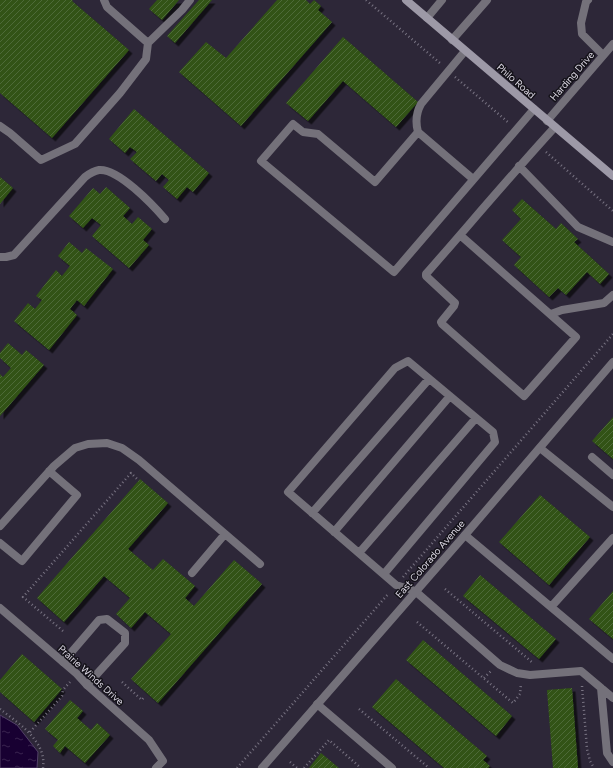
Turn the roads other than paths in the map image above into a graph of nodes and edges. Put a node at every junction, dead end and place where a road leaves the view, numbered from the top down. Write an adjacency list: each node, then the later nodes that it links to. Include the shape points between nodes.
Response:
1 (104, 0): 9 (street, via 107,7)
2 (190, 0): 9 (street)
3 (406, 0): 7 (main road, Philo Road)
4 (442, 0): 7 (street)
5 (487, 0): 8 (street)
6 (588, 0): 12 (street, via 581,23 582,34)
7 (426, 18): 8 (main road, Philo Road)
8 (452, 40): 11 (main road, Philo Road)
9 (148, 43): 15 (street, via 146,60 75,144 41,160)
10 (613, 44): 12 (street, Harding Drive)
11 (466, 51): 13 (main road, Philo Road); 17 (street, via 421,104 416,119)
12 (603, 55): 14 (street, Harding Drive)
13 (534, 109): 14 (main road, Philo Road); 20 (street)
14 (547, 120): 16 (main road, Philo Road)
15 (0, 126)
16 (555, 127): 18 (street); 19 (main road, Philo Road)
17 (418, 132): 20 (street); 20 (street, via 375,182 318,134 303,132 293,124 261,161 394,272)
18 (519, 166): 22 (street); 23 (street, via 578,227)
19 (613, 176)
20 (473, 179)
21 (165, 219): 24 (street, via 152,204 120,177 100,170 85,177 14,256)
22 (460, 235): 26 (street); 26 (street, via 426,276 455,303 441,322 524,396 576,337)
23 (613, 242)
24 (0, 257)
25 (613, 295): 26 (street, via 604,303)
26 (551, 314)
27 (613, 362): 31 (street, East Colorado Avenue)
28 (429, 379): 29 (street); 36 (street); 36 (street, via 408,361 396,368 385,380 288,492)
29 (450, 396): 30 (street); 38 (street)
30 (476, 418): 43 (street); 46 (street, via 493,432 495,442)
31 (540, 448): 35 (street); 40 (street, East Colorado Avenue)
32 (592, 457): 34 (street)
33 (49, 471): 37 (street); 39 (street, via 75,448 88,444 108,443 122,448); 42 (street, via 77,495 22,561)
34 (613, 475)
35 (613, 508)
36 (312, 513): 38 (street)
37 (0, 526)
38 (334, 532): 43 (street)
39 (225, 534): 44 (street); 45 (street)
40 (465, 535): 47 (street, East Colorado Avenue); 48 (street)
41 (613, 538): 48 (street)
42 (0, 543)
43 (359, 553): 46 (street)
44 (260, 564)
45 (192, 573)
46 (384, 574): 47 (street, via 396,585)
47 (415, 591): 53 (street, via 500,665 517,673 530,675 581,671); 55 (street, East Colorado Avenue)
48 (551, 607): 50 (street)
49 (0, 608): 51 (street, Prairie Winds Drive)
50 (613, 659)
51 (63, 662): 52 (street, Prairie Winds Drive); 52 (street, via 99,620 107,619 125,633 124,643)
52 (87, 685): 57 (street, Prairie Winds Drive, via 149,740)
53 (601, 688): 54 (street); 56 (street, via 607,753)
54 (613, 698)
55 (317, 704): 59 (street, East Colorado Avenue); 60 (street)
56 (613, 762)
57 (166, 764): 58 (street, Prairie Winds Drive)
58 (156, 768)
59 (262, 768)
60 (392, 768)

